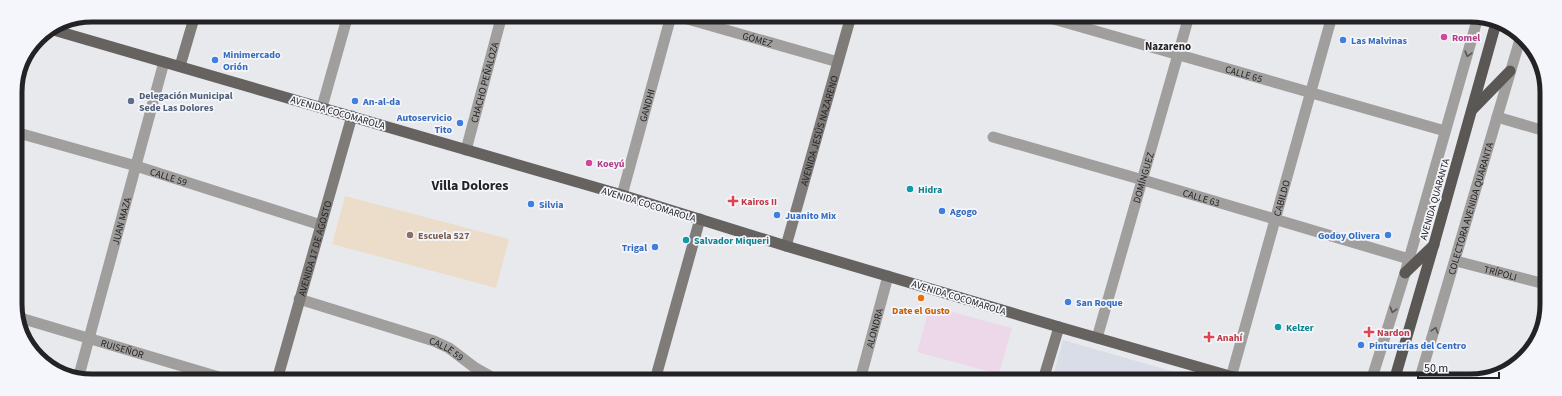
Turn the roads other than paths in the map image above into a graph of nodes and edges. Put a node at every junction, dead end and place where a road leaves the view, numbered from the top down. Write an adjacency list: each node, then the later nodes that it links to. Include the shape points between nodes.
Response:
1 (193, 22): 17 (main road)
2 (346, 22): 20 (street)
3 (500, 22): 28 (street, CHACHO PEÑALOZA)
4 (669, 22): 31 (street, GANDHI)
5 (698, 22): 16 (street, GÓMEZ)
6 (849, 22): 16 (main road, AVENIDA JESÚS NAZARENO)
7 (1064, 22): 14 (street, CALLE 65)
8 (1187, 22): 14 (street, DOMÍNGUEZ)
9 (1330, 22): 19 (street, CABILDO)
10 (1476, 23): 25 (street, one-way to 25)
11 (1495, 26): 21 (highway, AVENIDA QUARANTA)
12 (57, 31): 15 (main road, AVENIDA COCOMAROLA)
13 (1519, 43): 18 (street, COLECTORA AVENIDA QUARANTA)
14 (1178, 54): 19 (street, CALLE 65); 30 (street, DOMÍNGUEZ)
15 (164, 62): 17 (main road, AVENIDA COCOMAROLA); 29 (street, JUAN MAZA)
16 (838, 62): 36 (main road, AVENIDA JESÚS NAZARENO)
17 (180, 66): 20 (main road, AVENIDA COCOMAROLA)
18 (1510, 72): 21 (highway); 23 (street, COLECTORA AVENIDA QUARANTA)
19 (1310, 92): 25 (street, CALLE 65); 33 (street, CABILDO)
20 (322, 108): 22 (main road, AVENIDA COCOMAROLA)
21 (1472, 110): 35 (highway, AVENIDA QUARANTA)
22 (352, 116): 28 (main road, AVENIDA COCOMAROLA); 34 (main road, AVENIDA 17 DE AGOSTO)
23 (1497, 117): 24 (street); 38 (street, COLECTORA AVENIDA QUARANTA)
24 (1540, 129)
25 (1445, 131): 37 (street)
26 (22, 134): 29 (street, CALLE 59)
27 (993, 137): 30 (street, CALLE 63)
28 (466, 150): 31 (main road, AVENIDA COCOMAROLA)
29 (136, 166): 34 (street, CALLE 59); 45 (street, JUAN MAZA)
30 (1143, 180): 33 (street, CALLE 63); 46 (street, DOMÍNGUEZ)
31 (622, 195): 32 (main road, AVENIDA COCOMAROLA)
32 (700, 219): 36 (main road, AVENIDA COCOMAROLA); 51 (main road)
33 (1276, 219): 37 (street, CALLE 63); 55 (street, CABILDO)
34 (321, 224): 42 (main road, AVENIDA 17 DE AGOSTO)
35 (1434, 244): 39 (highway); 57 (highway, AVENIDA QUARANTA)
36 (786, 246): 40 (main road, AVENIDA COCOMAROLA)
37 (1409, 259): 39 (street)
38 (1456, 260): 41 (street, TRÍPOLI); 58 (street, COLECTORA AVENIDA QUARANTA, one-way to 38)
39 (1405, 273): 56 (street, one-way to 56)
40 (888, 276): 44 (main road, AVENIDA COCOMAROLA); 52 (street, ALONDRA)
41 (1540, 282)
42 (299, 299): 49 (main road, AVENIDA 17 DE AGOSTO); 50 (street, CALLE 59, via 434,341 449,348)
43 (24, 319): 45 (street, RUISEÑOR)
44 (1059, 327): 46 (main road, AVENIDA COCOMAROLA); 53 (main road)
45 (89, 338): 47 (street, JUAN MAZA); 48 (street, RUISEÑOR)
46 (1097, 338): 54 (main road, AVENIDA COCOMAROLA)
47 (80, 373)
48 (209, 374)
49 (279, 374)
50 (486, 374)
51 (657, 374)
52 (862, 374)
53 (1045, 374)
54 (1217, 374)
55 (1231, 374)
56 (1372, 374)
57 (1396, 374)
58 (1422, 374)

